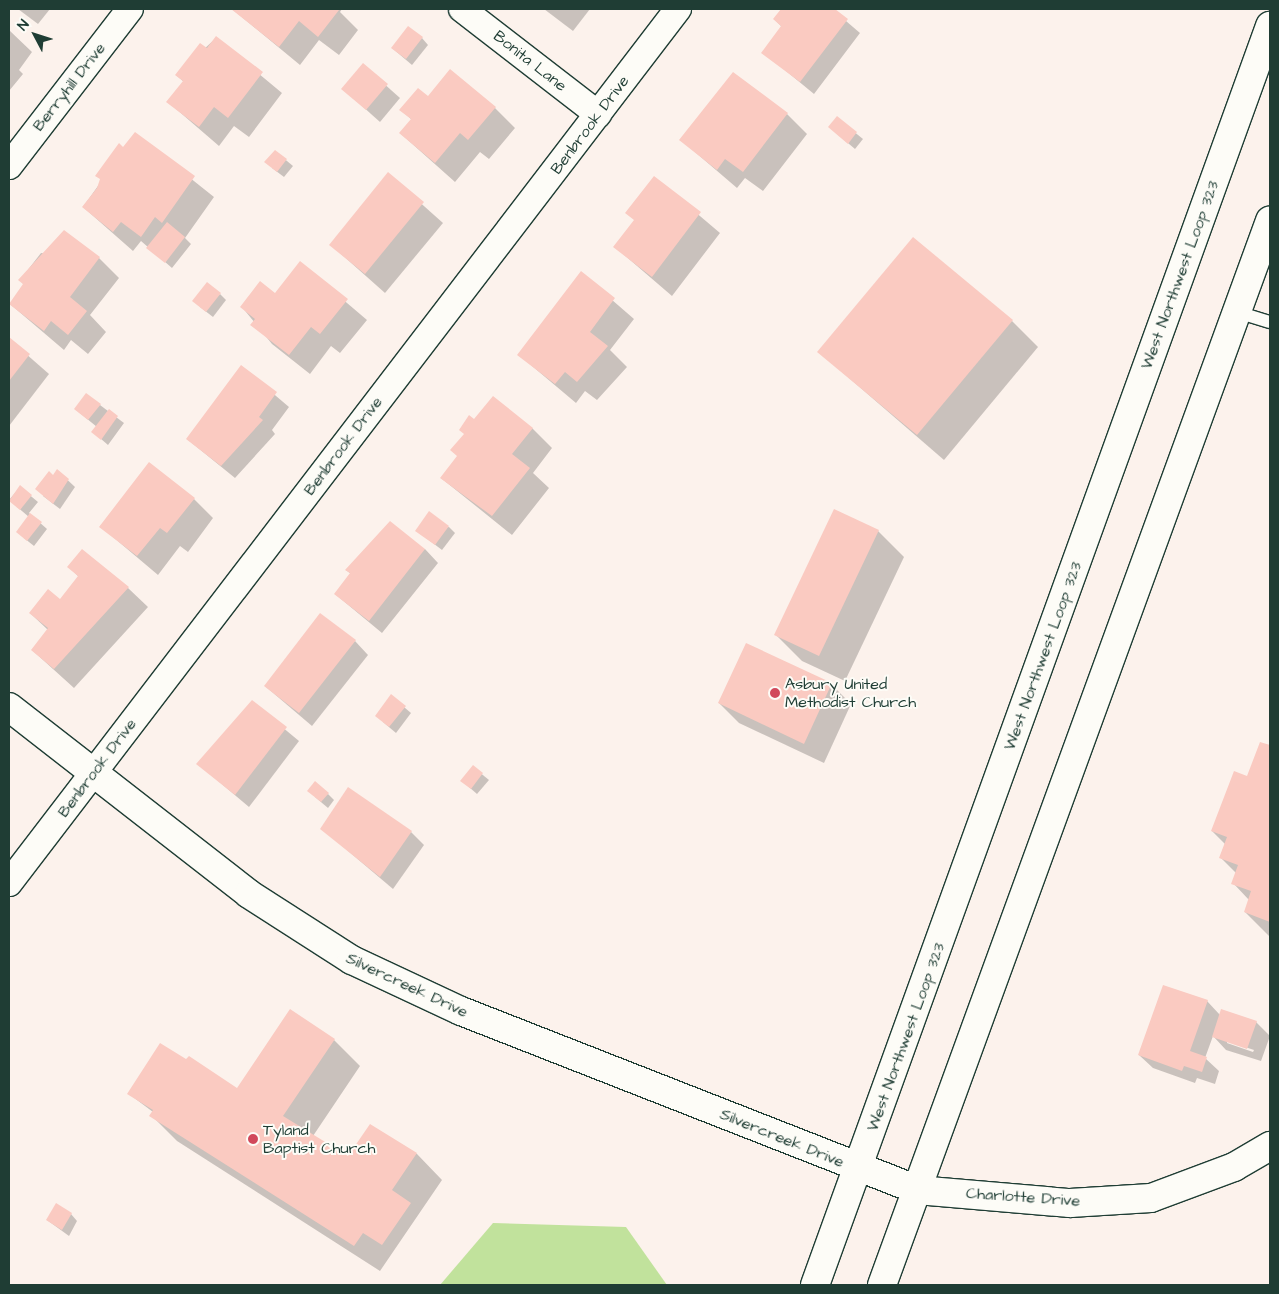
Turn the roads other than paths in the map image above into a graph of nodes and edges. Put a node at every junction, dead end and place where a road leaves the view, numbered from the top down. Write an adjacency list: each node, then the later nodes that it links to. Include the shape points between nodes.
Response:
1 (130, 9): 6 (street, Berryhill Drive)
2 (462, 9): 5 (street, Bonita Lane)
3 (678, 9): 5 (street, Benbrook Drive)
4 (1270, 26): 14 (main road, West Northwest Loop 323)
5 (598, 114): 11 (street, Benbrook Drive)
6 (9, 166)
7 (1270, 221): 8 (main road)
8 (1237, 312): 9 (lane); 15 (main road)
9 (1270, 322)
10 (9, 707): 11 (main road, Silvercreek Drive)
11 (93, 772): 12 (street, Benbrook Drive); 14 (main road, Silvercreek Drive, via 264,905 360,964 462,1011)
12 (9, 883)
13 (1270, 1146): 15 (main road, Charlotte Drive, via 1234,1167 1151,1198 1070,1203)
14 (859, 1168): 15 (main road, Charlotte Drive); 16 (main road, West Northwest Loop 323)
15 (917, 1190): 17 (main road)
16 (815, 1285)
17 (882, 1285)

